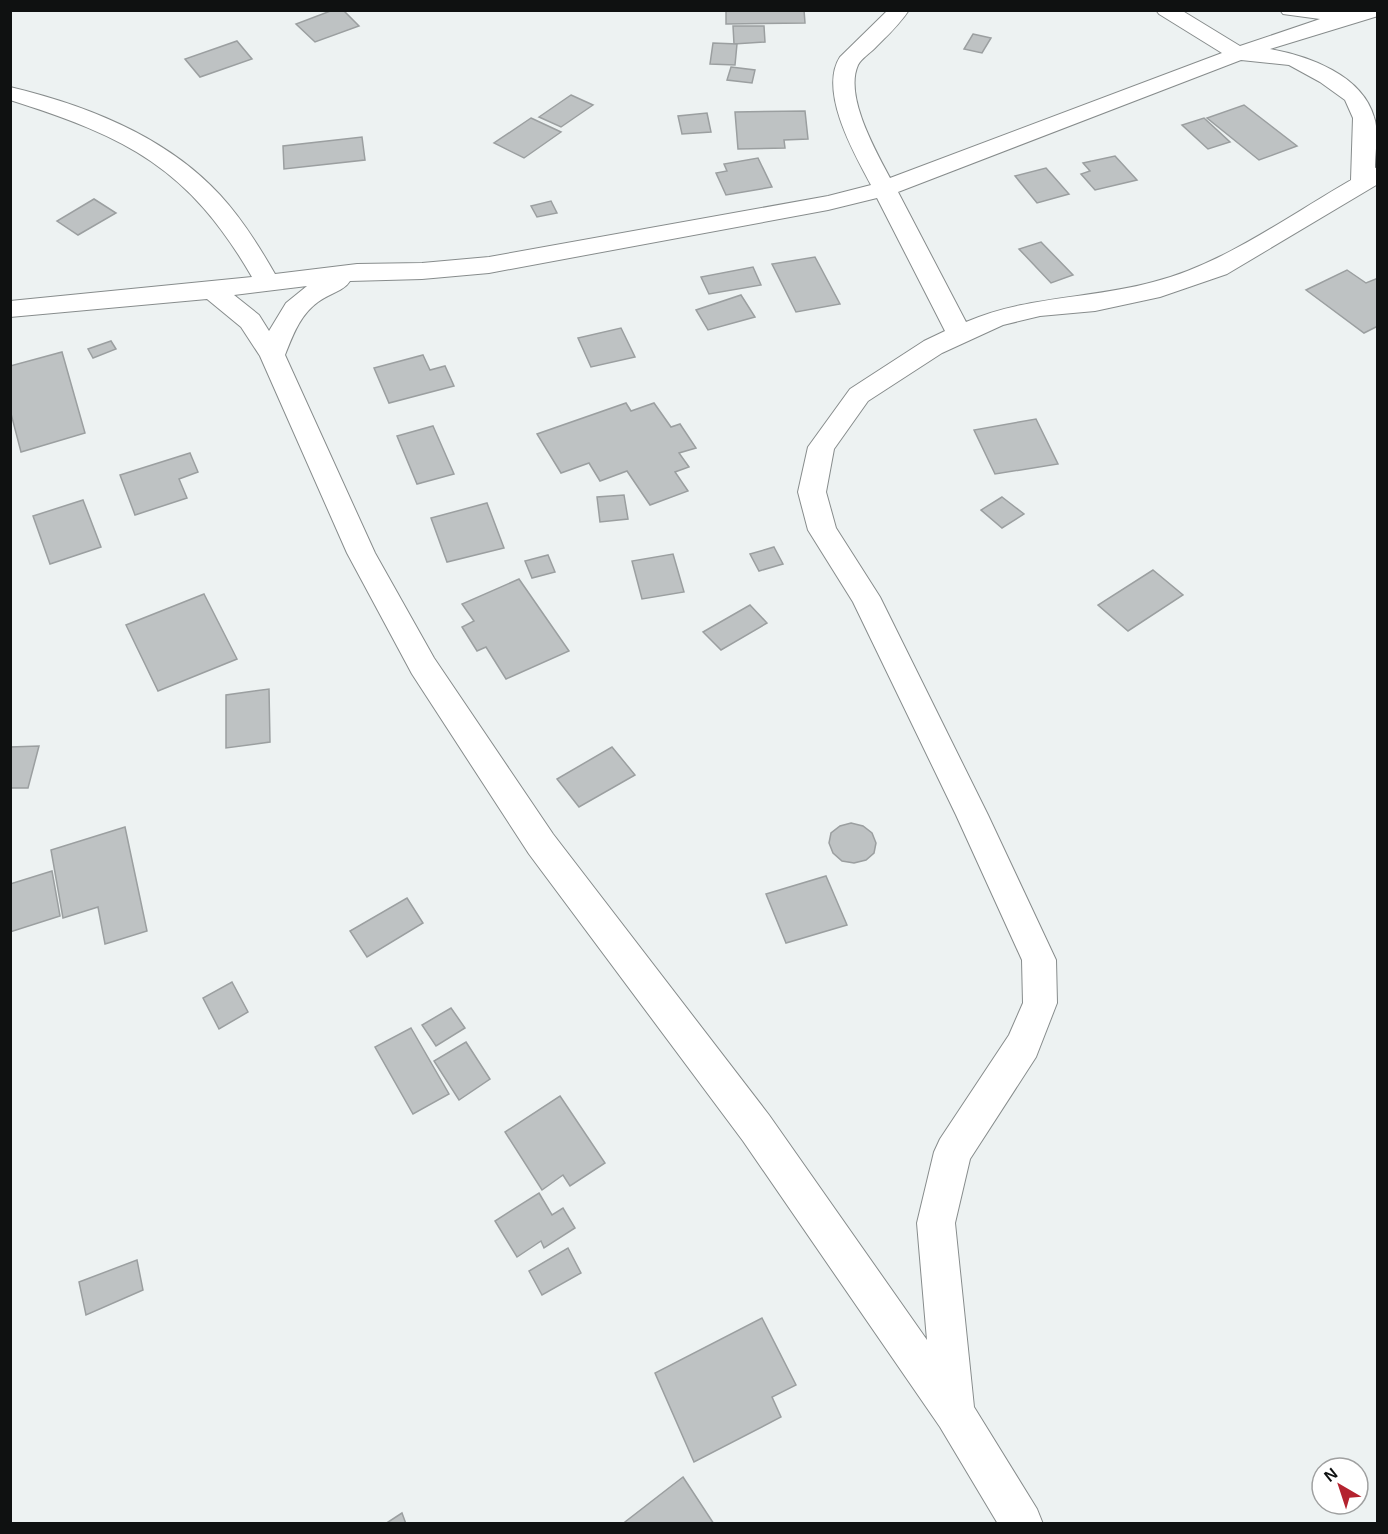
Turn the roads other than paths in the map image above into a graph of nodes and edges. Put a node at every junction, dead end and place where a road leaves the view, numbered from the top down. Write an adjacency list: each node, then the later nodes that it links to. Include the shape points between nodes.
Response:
1 (899, 10): 9 (street, via 848,62 844,86 861,144)
2 (1166, 10): 6 (street)
3 (1290, 10): 5 (street)
4 (1374, 10): 5 (street)
5 (1350, 17): 6 (street)
6 (1239, 54): 8 (street, via 1295,60 1328,77 1354,97 1364,118); 9 (street)
7 (10, 93): 11 (street, via 116,131 163,157 200,187 234,228)
8 (1370, 178): 14 (street, via 1218,268 1160,289 1095,303 1040,308 995,320)
9 (884, 189): 10 (street, via 828,203 489,265); 14 (street)
10 (357, 272): 11 (street); 15 (street, via 298,303 283,326)
11 (268, 283): 12 (street)
12 (212, 290): 13 (street); 15 (street, via 249,321)
13 (10, 309)
14 (960, 335): 16 (street, via 933,347 859,394 821,447 812,492 822,530 864,597 1039,960 1040,1003 1023,1045 953,1152 936,1223)
15 (272, 355): 16 (street, via 361,553 423,666 541,844 756,1128)
16 (954, 1413): 17 (street)
17 (1022, 1524)

